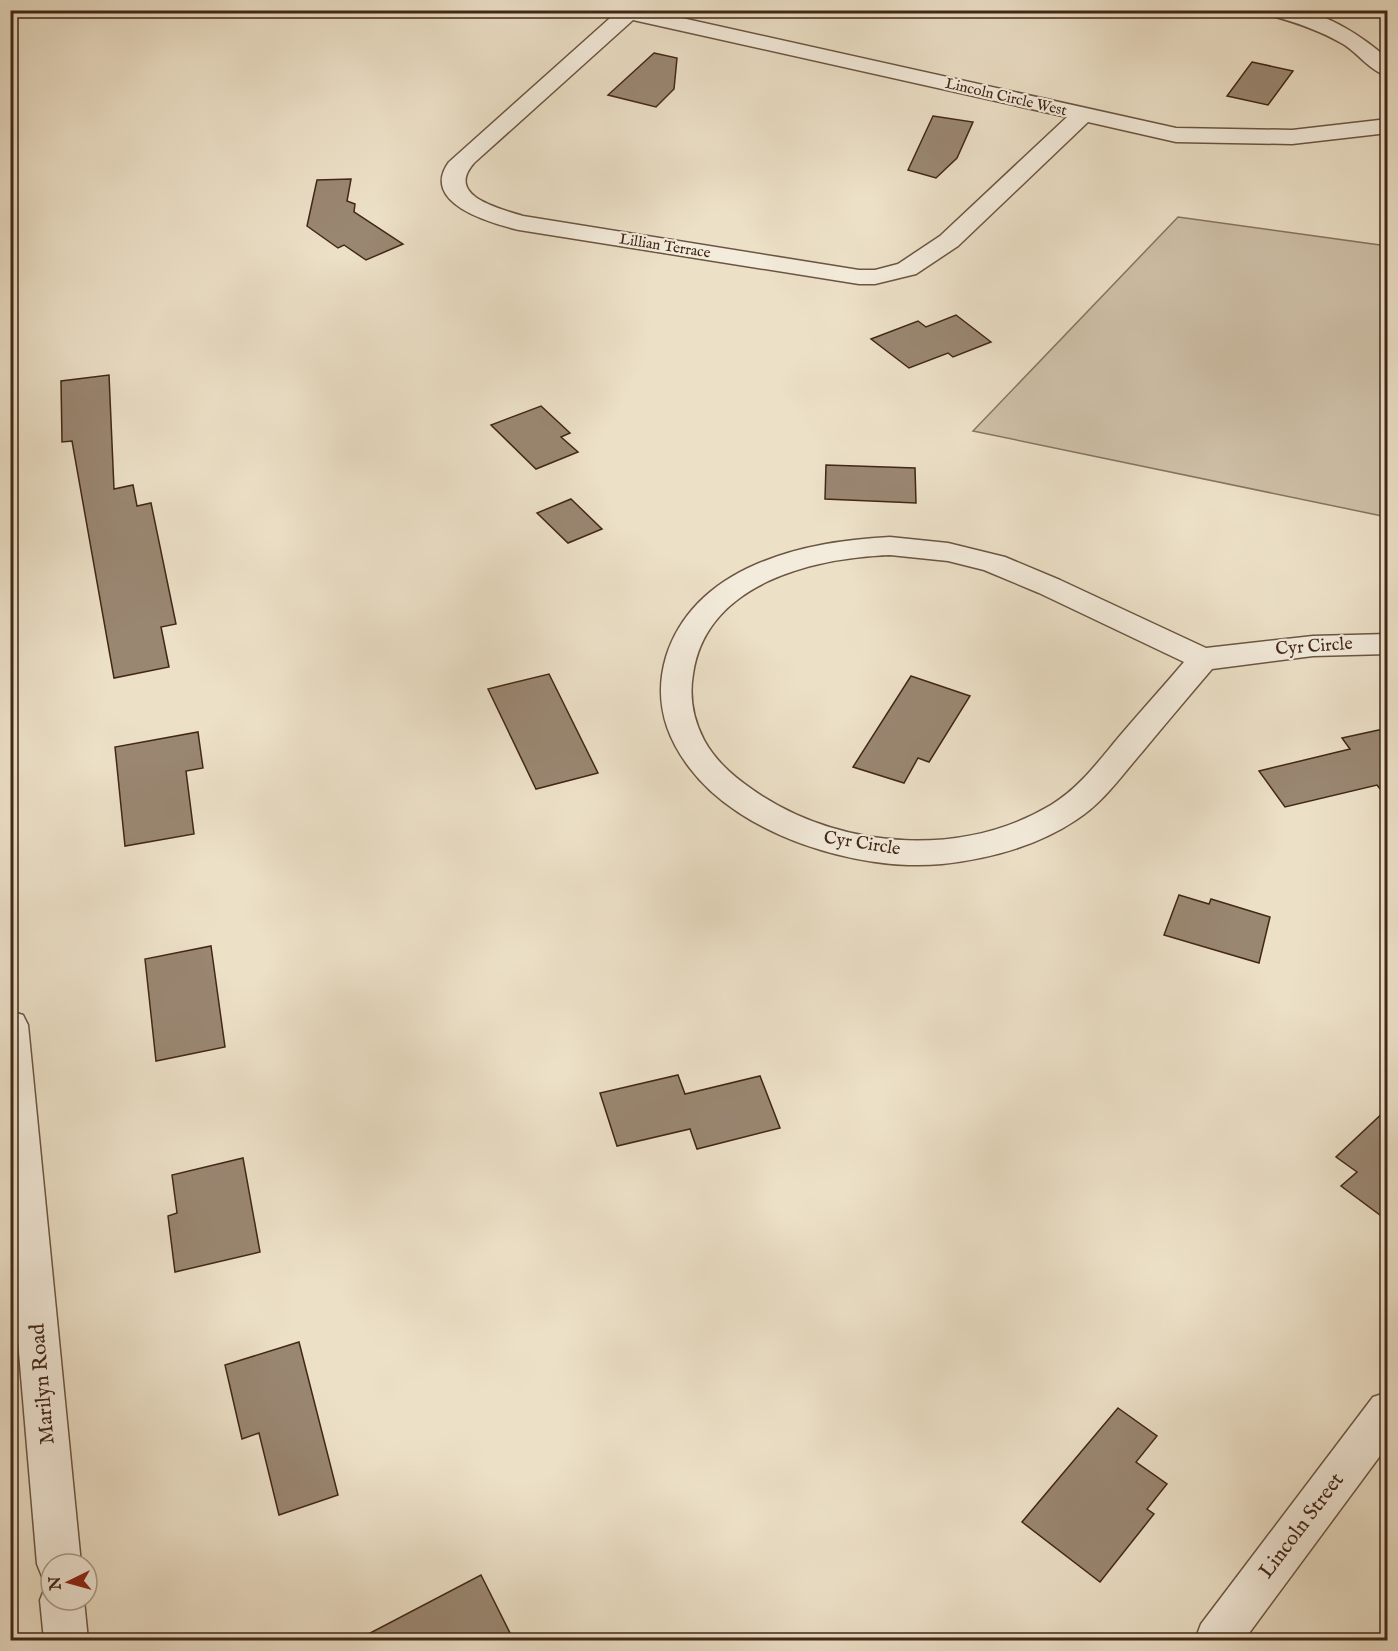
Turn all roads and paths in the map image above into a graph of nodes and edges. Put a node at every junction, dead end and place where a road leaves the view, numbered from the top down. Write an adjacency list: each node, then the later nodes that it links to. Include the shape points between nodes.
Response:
1 (1272, 10): 3 (street, via 1295,16 1359,45)
2 (630, 12): 4 (street, Lincoln Circle West); 4 (street, Lillian Terrace, via 466,158 453,174 453,186 463,199 482,211 519,223 875,277 907,269 949,241)
3 (1388, 70)
4 (1083, 114): 5 (street, Lincoln Circle West, via 1176,135 1292,137)
5 (1388, 126)
6 (1388, 644): 7 (street, Cyr Circle, via 1304,647)
7 (1204, 659): 7 (street, Cyr Circle, via 1093,790 1063,814 1025,833 981,846 933,852 884,851 835,843 790,827 750,806 718,781 694,752 680,721 675,690 679,659 692,631 712,606 773,567 851,548 893,546 977,558 1016,572)
8 (11, 1043): 10 (street, Marilyn Road)
9 (1388, 1411): 13 (street, Lincoln Street)
10 (58, 1552)
11 (63, 1612): 12 (street)
12 (66, 1641)
13 (1216, 1641)

